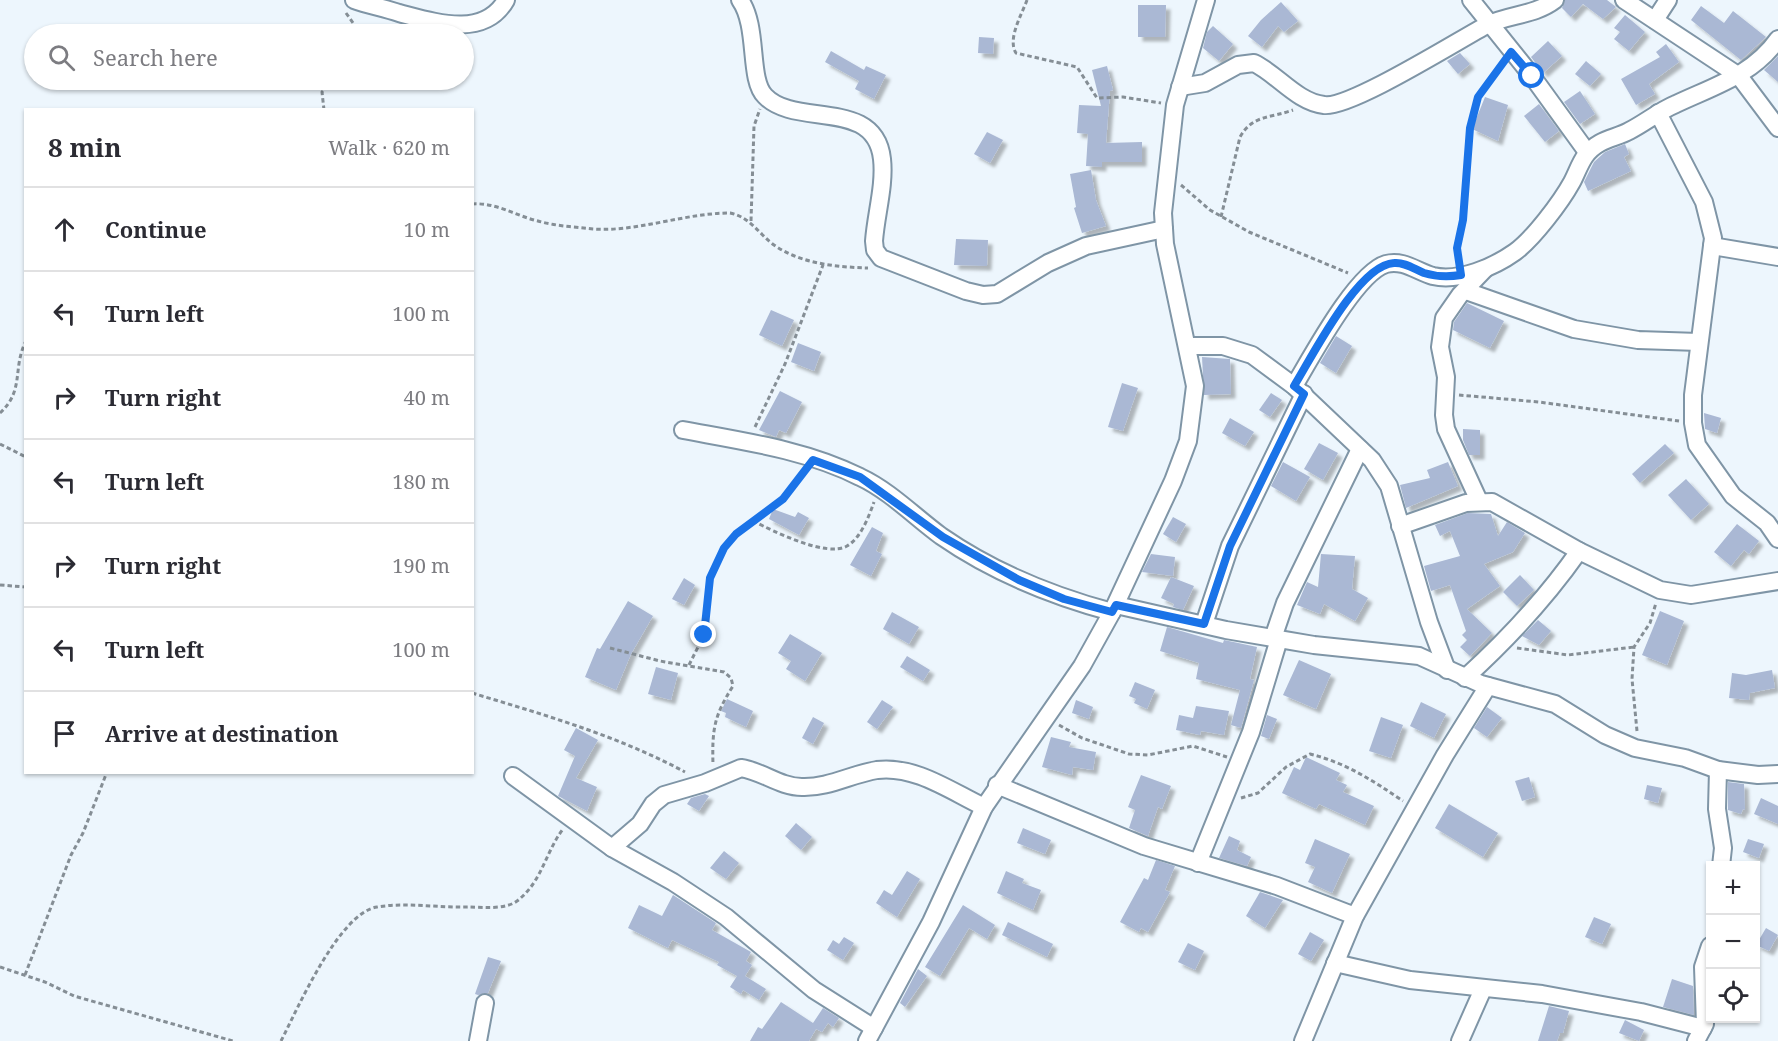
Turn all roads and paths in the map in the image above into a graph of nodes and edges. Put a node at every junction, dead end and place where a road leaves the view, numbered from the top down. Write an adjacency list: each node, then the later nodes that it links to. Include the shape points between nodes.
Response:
1 (506, 0): 13 (street, via 494,15)
2 (1027, 0): 22 (path, via 1014,36 1012,46 1016,53 1077,67 1097,98 1123,97)
3 (1206, 0): 18 (street)
4 (1471, 0): 14 (street)
5 (1555, 0): 14 (street, via 1534,12)
6 (1624, 0): 10 (street)
7 (1668, 0): 10 (street)
8 (747, 4): 20 (street, via 758,83)
9 (349, 5): 11 (path); 12 (street)
10 (1655, 20): 17 (street)
11 (357, 24)
12 (445, 24)
13 (466, 24)
14 (1488, 25): 16 (street); 21 (street, via 1352,99 1325,106)
15 (1778, 39): 17 (street, via 1768,54)
16 (1511, 52): 26 (street); 37 (path, via 1478,97 1470,128 1457,248)
17 (1738, 76): 24 (street); 25 (street)
18 (1180, 87): 21 (street, via 1205,83 1238,65 1254,63); 22 (street)
19 (324, 90): 23 (path)
20 (764, 96): 30 (path, via 754,126); 31 (street, via 793,110 850,119 866,130 882,158 875,250 897,266 966,291 998,294 1048,263 1086,246)
21 (1312, 101): 29 (path, via 1291,111 1259,117 1245,127 1239,137)
22 (1175, 105): 27 (street)
23 (324, 108)
24 (1658, 113): 26 (street); 32 (street, via 1704,202)
25 (1778, 128)
26 (1587, 152): 37 (street, via 1572,182 1536,233 1514,253)
27 (1166, 171): 29 (path); 31 (street)
28 (474, 204): 30 (path, via 492,204 540,222 593,229 619,230 719,213 741,216)
29 (1221, 217): 36 (path)
30 (751, 222): 34 (path, via 775,246)
31 (1164, 229): 40 (street)
32 (1712, 246): 33 (street); 38 (street)
33 (1778, 257)
34 (823, 264): 35 (path); 46 (path, via 785,364)
35 (870, 268)
36 (1364, 280): 37 (street, via 1378,267 1393,262); 41 (street)
37 (1463, 283): 38 (street, via 1574,330 1638,340); 42 (street, via 1444,318 1440,346)
38 (1699, 342): 44 (street)
39 (24, 345): 43 (path, via 17,387 11,402)
40 (1188, 346): 41 (street, via 1223,346 1252,355); 61 (street, via 1195,386 1188,441)
41 (1299, 390): 48 (street); 62 (street, via 1230,546)
42 (1445, 396): 44 (path, via 1479,395); 52 (street, via 1446,429)
43 (0, 413)
44 (1693, 423): 55 (street, via 1697,445 1718,477)
45 (684, 430): 46 (street)
46 (748, 442): 50 (street)
47 (0, 444): 49 (path)
48 (1360, 449): 54 (street, via 1389,486); 63 (street, via 1285,603)
49 (24, 457)
50 (813, 460): 51 (street, via 860,477); 53 (path, via 783,499)
51 (879, 489): 53 (path, via 869,516 844,548 825,548 791,539); 61 (street, via 943,537 1019,580 1064,599)
52 (1479, 501): 54 (street); 56 (street, via 1506,508)
53 (752, 521): 67 (path, via 724,548 710,578 704,635)
54 (1400, 526): 68 (street)
55 (1777, 535)
56 (1579, 551): 60 (street); 64 (street, via 1551,591)
57 (1778, 581): 60 (street, via 1690,595)
58 (0, 585): 59 (path)
59 (24, 587)
60 (1660, 590): 65 (path, via 1650,623)
61 (1114, 608): 62 (street); 72 (street)
62 (1204, 624): 63 (street)
63 (1276, 639): 68 (street, via 1409,654); 74 (street)
64 (1501, 646): 65 (path, via 1568,654); 69 (street)
65 (1634, 647): 73 (path, via 1632,679 1638,723)
66 (610, 648): 67 (path)
67 (689, 665): 79 (path, via 724,672 733,686 712,730)
68 (1448, 670): 69 (street)
69 (1465, 678): 70 (street)
70 (1488, 686): 73 (street, via 1555,705); 83 (street)
71 (474, 694): 79 (path, via 622,741)
72 (1047, 718): 74 (path, via 1082,738 1129,754 1149,755 1193,746); 80 (street)
73 (1635, 748): 75 (street)
74 (1239, 762): 81 (street)
75 (1718, 770): 77 (street); 86 (street)
76 (106, 774): 92 (path)
77 (1778, 774)
78 (513, 776): 84 (street)
79 (709, 781): 82 (street, via 741,768 799,788 879,770 903,772 924,777); 85 (street, via 664,795 640,824)
80 (997, 785): 82 (street); 87 (street, via 1144,846)
81 (1222, 804): 83 (path, via 1258,793 1286,766 1310,754 1362,773); 87 (street)
82 (984, 807): 95 (street, via 931,922)
83 (1415, 808): 88 (street)
84 (571, 819): 85 (street); 98 (path, via 556,838 537,882 512,904 441,908 397,905 361,913 334,942)
85 (612, 848): 95 (street, via 726,917)
86 (1722, 861)
87 (1198, 863): 88 (street, via 1277,886)
88 (1355, 916): 90 (street)
89 (1706, 958): 96 (street, via 1706,1024)
90 (1335, 963): 93 (street, via 1410,980); 100 (street)
91 (0, 967): 92 (path)
92 (25, 975): 97 (path, via 74,996)
93 (1484, 989): 96 (street, via 1542,994 1632,1010); 101 (street)
94 (485, 1004): 99 (street)
95 (871, 1034)
96 (1700, 1035)
97 (233, 1041)
98 (281, 1041)
99 (478, 1041)
100 (1303, 1041)
101 (1460, 1041)

